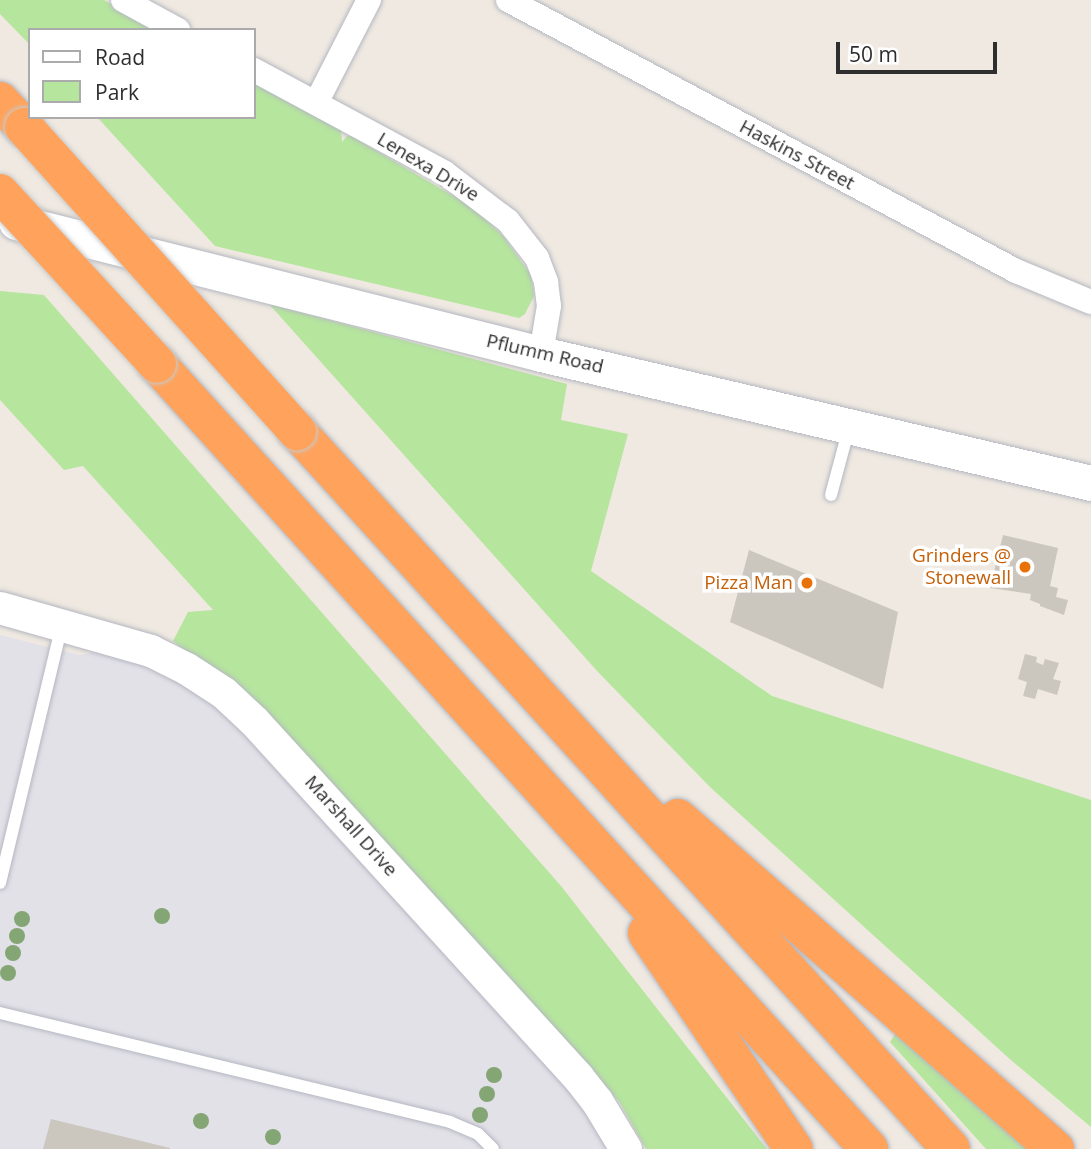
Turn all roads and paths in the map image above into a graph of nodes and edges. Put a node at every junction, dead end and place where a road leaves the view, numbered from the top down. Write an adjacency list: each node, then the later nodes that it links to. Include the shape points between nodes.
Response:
1 (123, 0): 4 (street)
2 (369, 0): 6 (street)
3 (508, 0): 10 (street, Haskins Street, via 1016,271)
4 (174, 28)
5 (256, 71): 6 (street, Lenexa Drive)
6 (316, 103): 11 (street, Lenexa Drive, via 445,173 508,221 537,258 547,282 549,306)
7 (12, 114): 17 (highway, bridge)
8 (0, 193): 18 (highway, bridge)
9 (0, 217): 11 (main road, Pflumm Road)
10 (1091, 302)
11 (541, 354): 12 (main road, Pflumm Road)
12 (850, 424): 13 (main road, Pflumm Road); 14 (lane)
13 (1091, 483)
14 (831, 495)
15 (0, 608): 16 (street, Marshall Drive)
16 (62, 625): 19 (lane); 23 (street, Marshall Drive, via 140,648 187,669 255,722 578,1077)
17 (554, 712): 21 (highway); 26 (highway)
18 (566, 816): 24 (highway); 25 (highway)
19 (0, 883)
20 (0, 1013): 22 (lane, via 450,1122 478,1134)
21 (1044, 1139): 27 (highway)
22 (493, 1149)
23 (626, 1149)
24 (794, 1149)
25 (869, 1149)
26 (951, 1149)
27 (1067, 1149)

